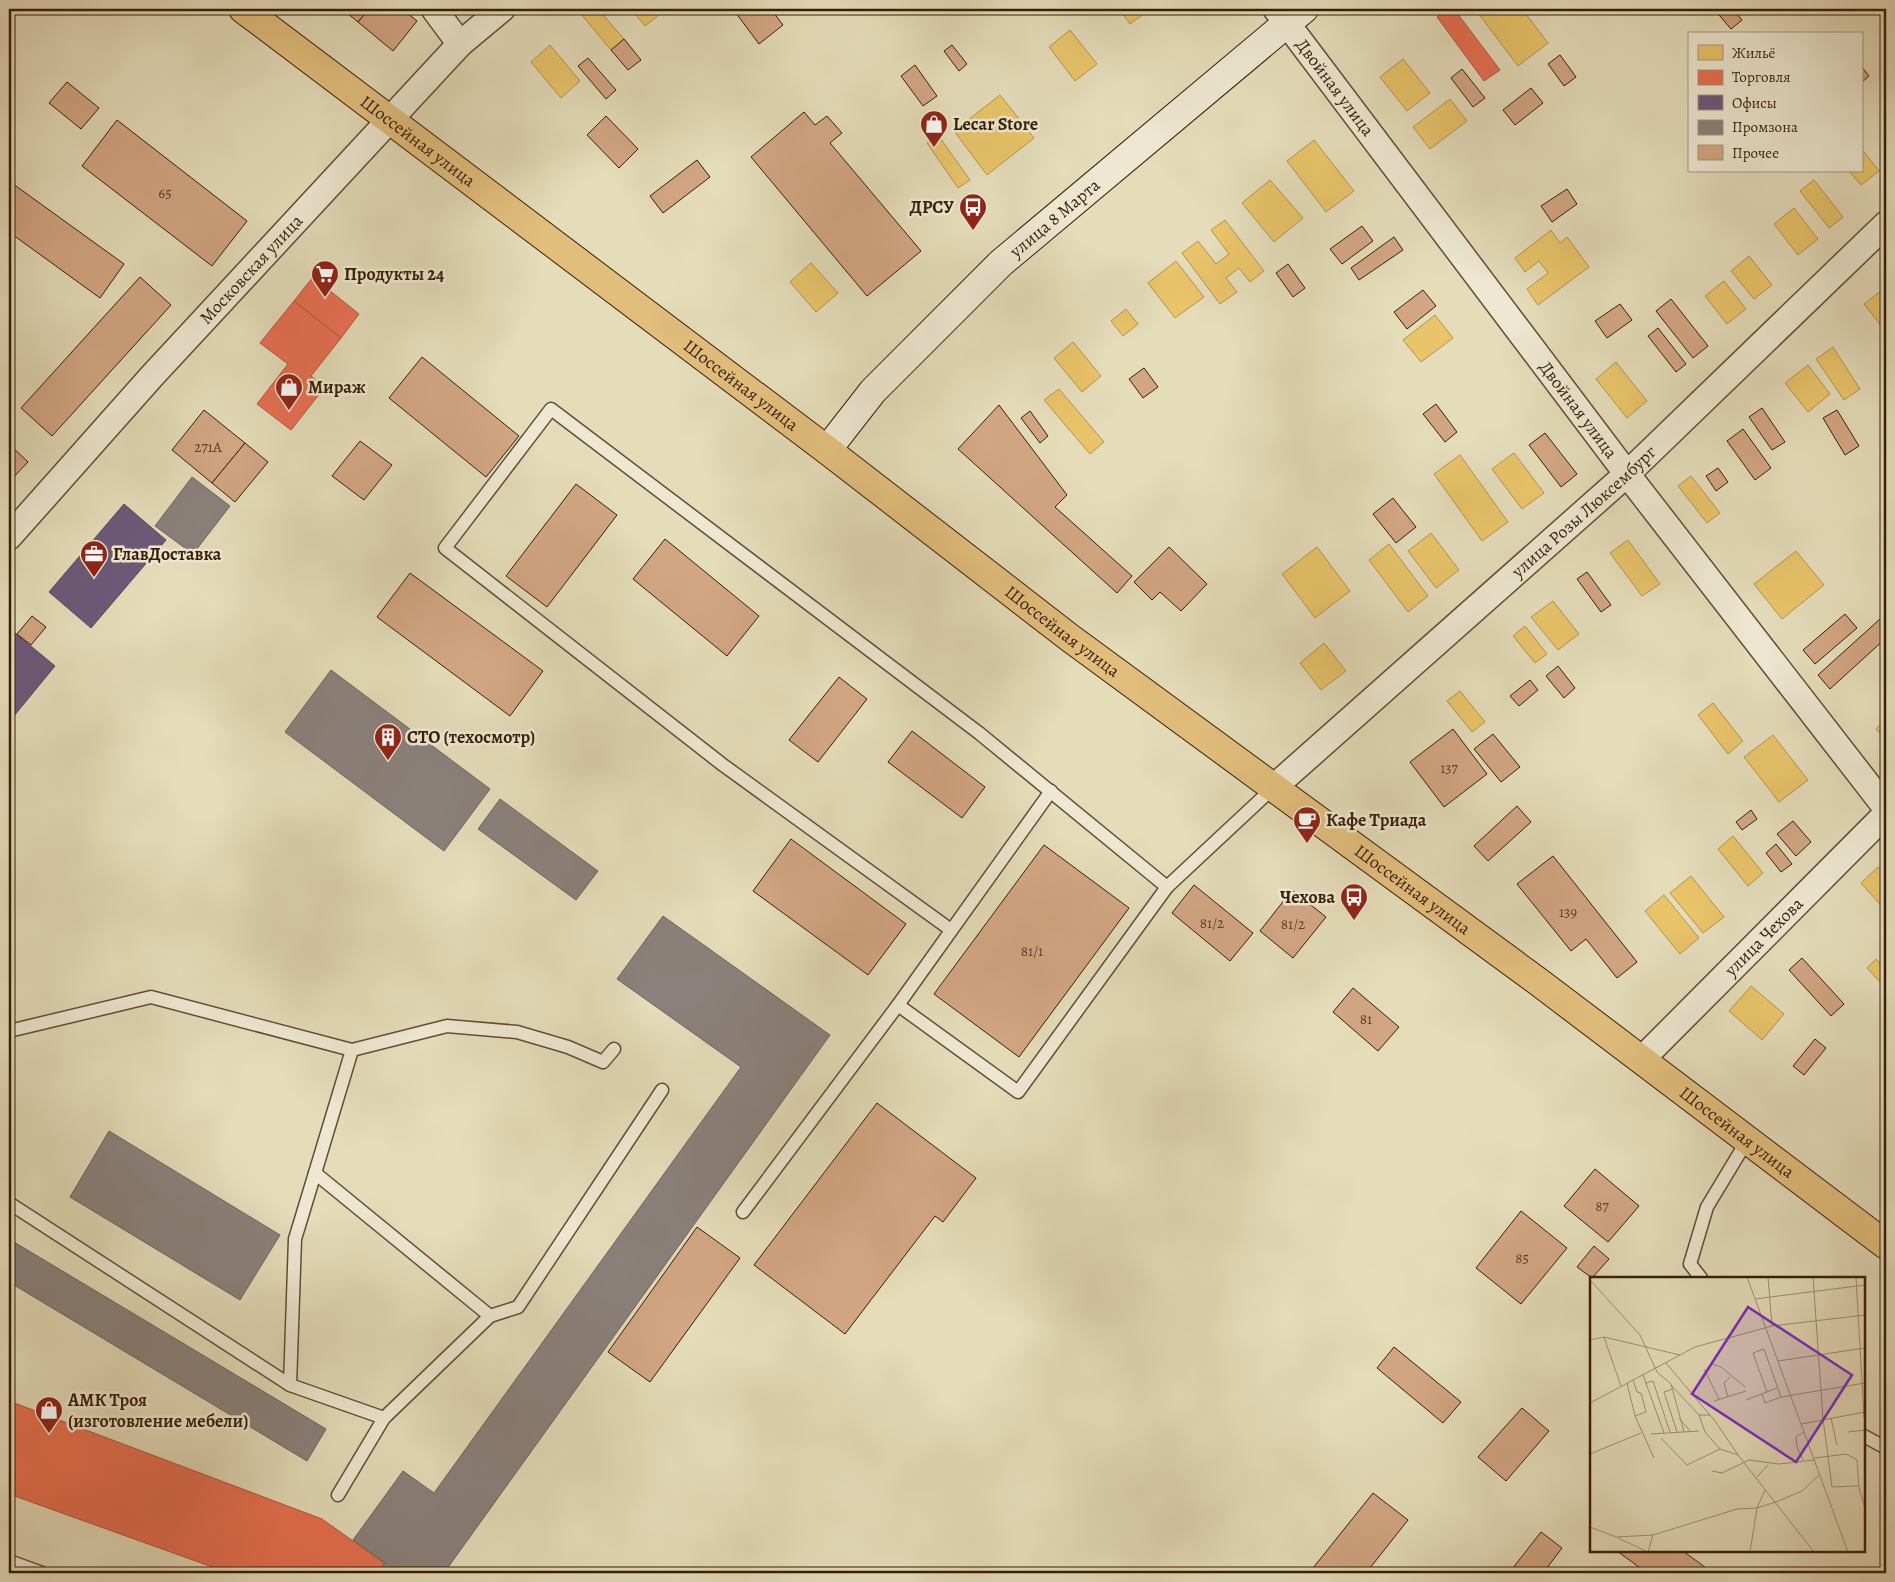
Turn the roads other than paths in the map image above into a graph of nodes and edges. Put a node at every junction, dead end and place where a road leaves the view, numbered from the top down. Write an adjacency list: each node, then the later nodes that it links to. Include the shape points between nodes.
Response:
1 (243, 9): 6 (highway, Шоссейная улица)
2 (434, 9): 5 (street)
3 (502, 9): 5 (street, Московская улица)
4 (1289, 14): 8 (main road, улица 8 Марта, via 1001,263 873,391); 9 (street, Двойная улица)
5 (460, 44): 6 (street, Московская улица)
6 (390, 120): 8 (highway, Шоссейная улица); 10 (street, Московская улица, via 152,376)
7 (1886, 224): 9 (street, улица Розы Люксембург)
8 (828, 450): 11 (highway, Шоссейная улица, via 1070,638)
9 (1627, 474): 11 (street, улица Розы Люксембург); 13 (street, Двойная улица)
10 (9, 537)
11 (1273, 788): 15 (lane); 21 (highway, Шоссейная улица)
12 (1051, 791): 15 (lane); 16 (lane); 16 (lane, via 980,733 551,409 445,548 723,765)
13 (1886, 808)
14 (1886, 814): 21 (street, улица Чехова)
15 (1167, 887): 17 (lane, via 1018,1092)
16 (951, 930): 17 (lane)
17 (898, 1006): 26 (lane)
18 (9, 1031): 20 (lane, via 151,996)
19 (614, 1049): 20 (lane, via 603,1062 568,1047 517,1032 447,1026)
20 (352, 1050): 24 (lane)
21 (1641, 1060): 23 (highway, Шоссейная улица)
22 (662, 1090): 29 (lane, via 518,1307)
23 (1748, 1139): 27 (highway, Шоссейная улица); 28 (lane, via 1706,1207 1690,1264)
24 (315, 1173): 29 (lane); 30 (lane, via 295,1239)
25 (9, 1203): 30 (lane)
26 (743, 1212)
27 (1886, 1245)
28 (1700, 1277)
29 (490, 1316): 31 (lane)
30 (290, 1385): 31 (lane)
31 (384, 1418): 34 (lane)
32 (1865, 1437): 33 (lane)
33 (1886, 1448)
34 (338, 1495)
35 (9, 1561): 36 (lane)
36 (42, 1573)

